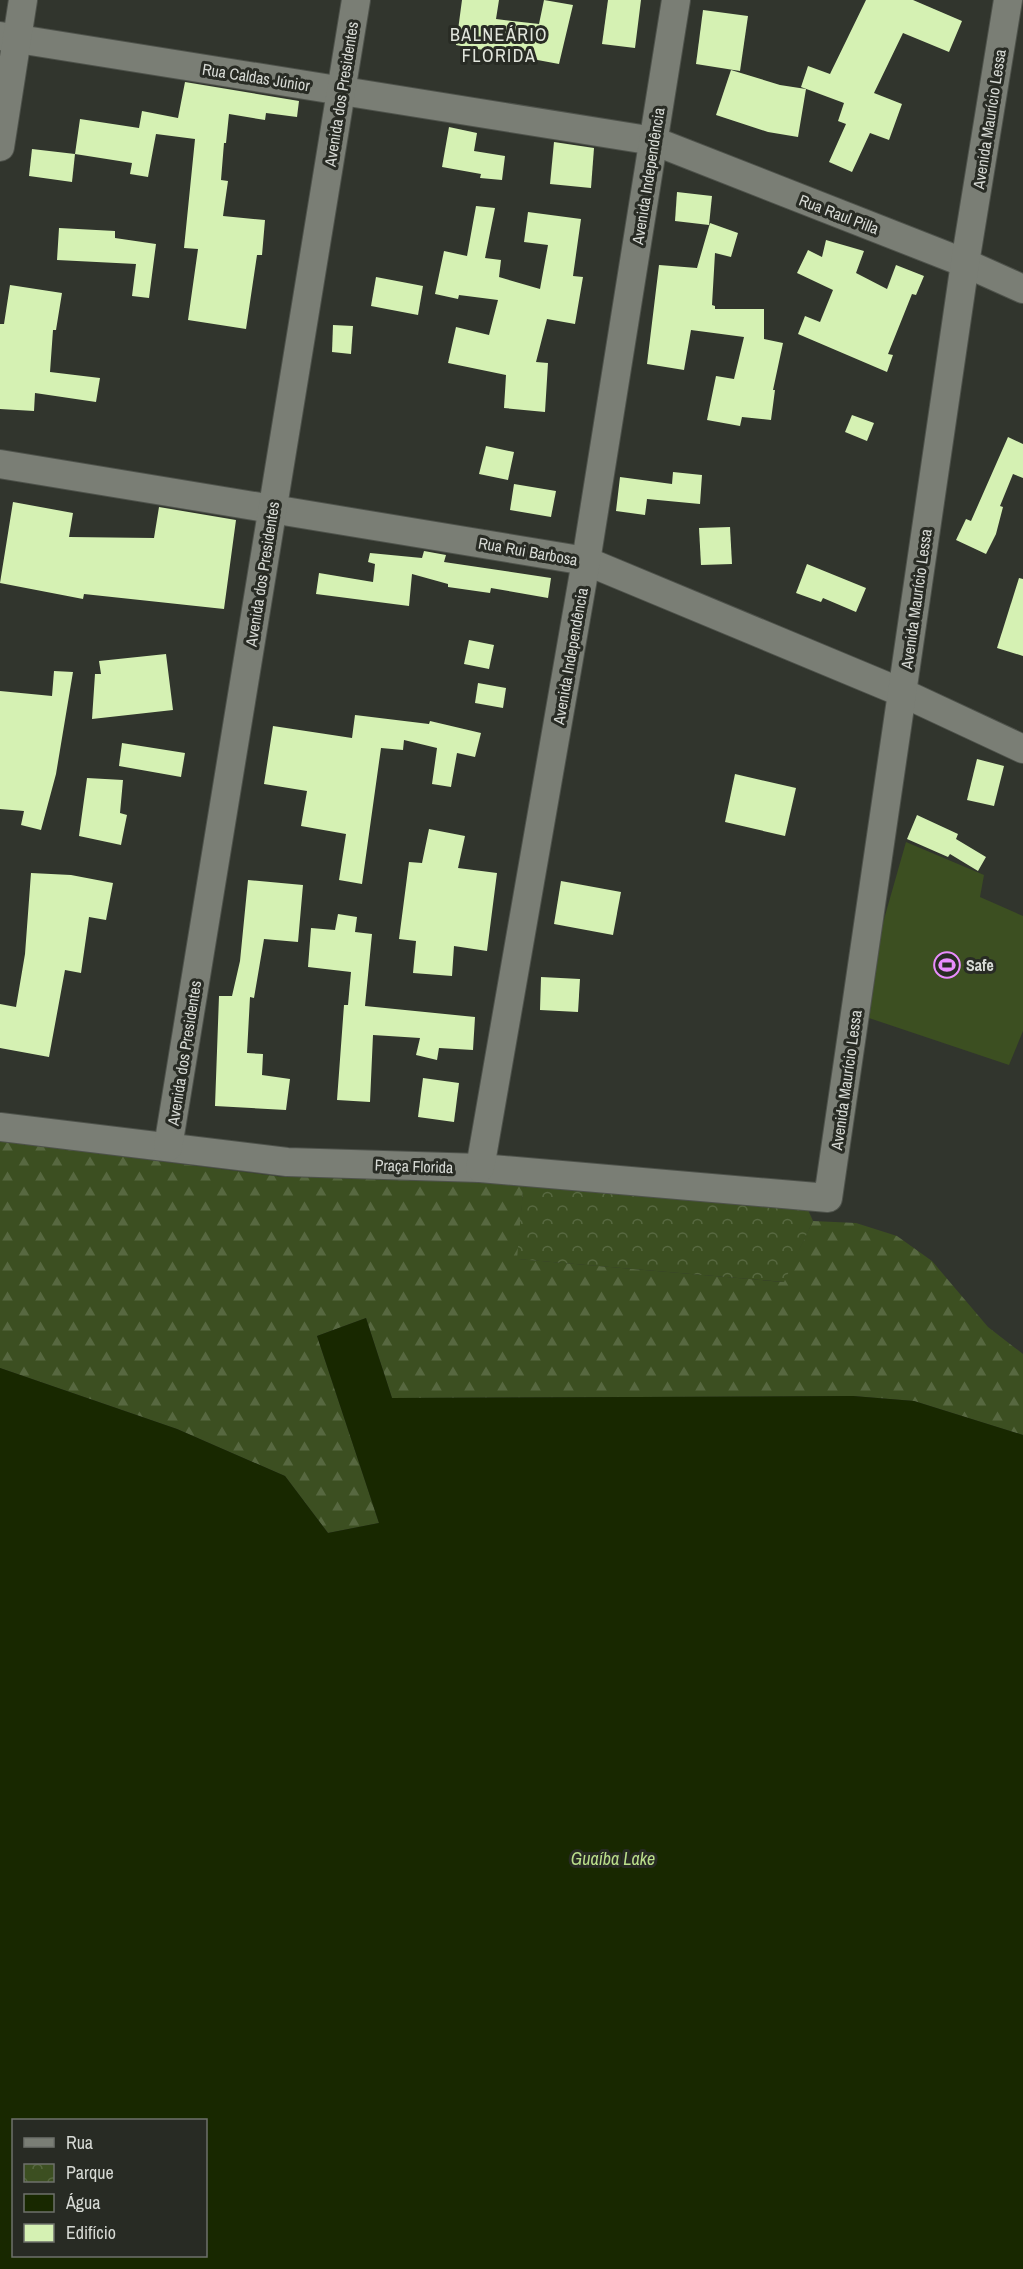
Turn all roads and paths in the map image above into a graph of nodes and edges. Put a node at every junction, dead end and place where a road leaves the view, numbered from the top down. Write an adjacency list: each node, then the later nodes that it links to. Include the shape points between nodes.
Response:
1 (23, 0): 5 (street)
2 (356, 0): 6 (street, Avenida dos Presidentes)
3 (676, 0): 7 (street, Avenida Independência)
4 (1008, 0): 9 (street, Avenida Maurício Lessa)
5 (9, 38): 6 (street, Rua Caldas Júnior); 8 (street)
6 (342, 91): 7 (street, Rua Caldas Júnior); 12 (street, Avenida dos Presidentes)
7 (654, 141): 9 (street, Rua Raul Pilla); 13 (street, Avenida Independência)
8 (0, 147)
9 (965, 263): 10 (street, Rua Raul Pilla); 14 (street, Avenida Maurício Lessa)
10 (1023, 289)
11 (0, 464): 12 (street, Rua Rui Barbosa)
12 (272, 508): 13 (street, Rua Rui Barbosa); 17 (street, Avenida dos Presidentes)
13 (586, 561): 14 (street, Rua Rui Barbosa); 18 (street, Avenida Independência)
14 (903, 693): 15 (street, Rua Rui Barbosa); 19 (street, Avenida Maurício Lessa)
15 (1023, 749)
16 (0, 1127): 17 (street, Praça Florida)
17 (168, 1148): 18 (street, Praça Florida, via 287,1162)
18 (480, 1168): 19 (street, Praça Florida)
19 (828, 1198)

